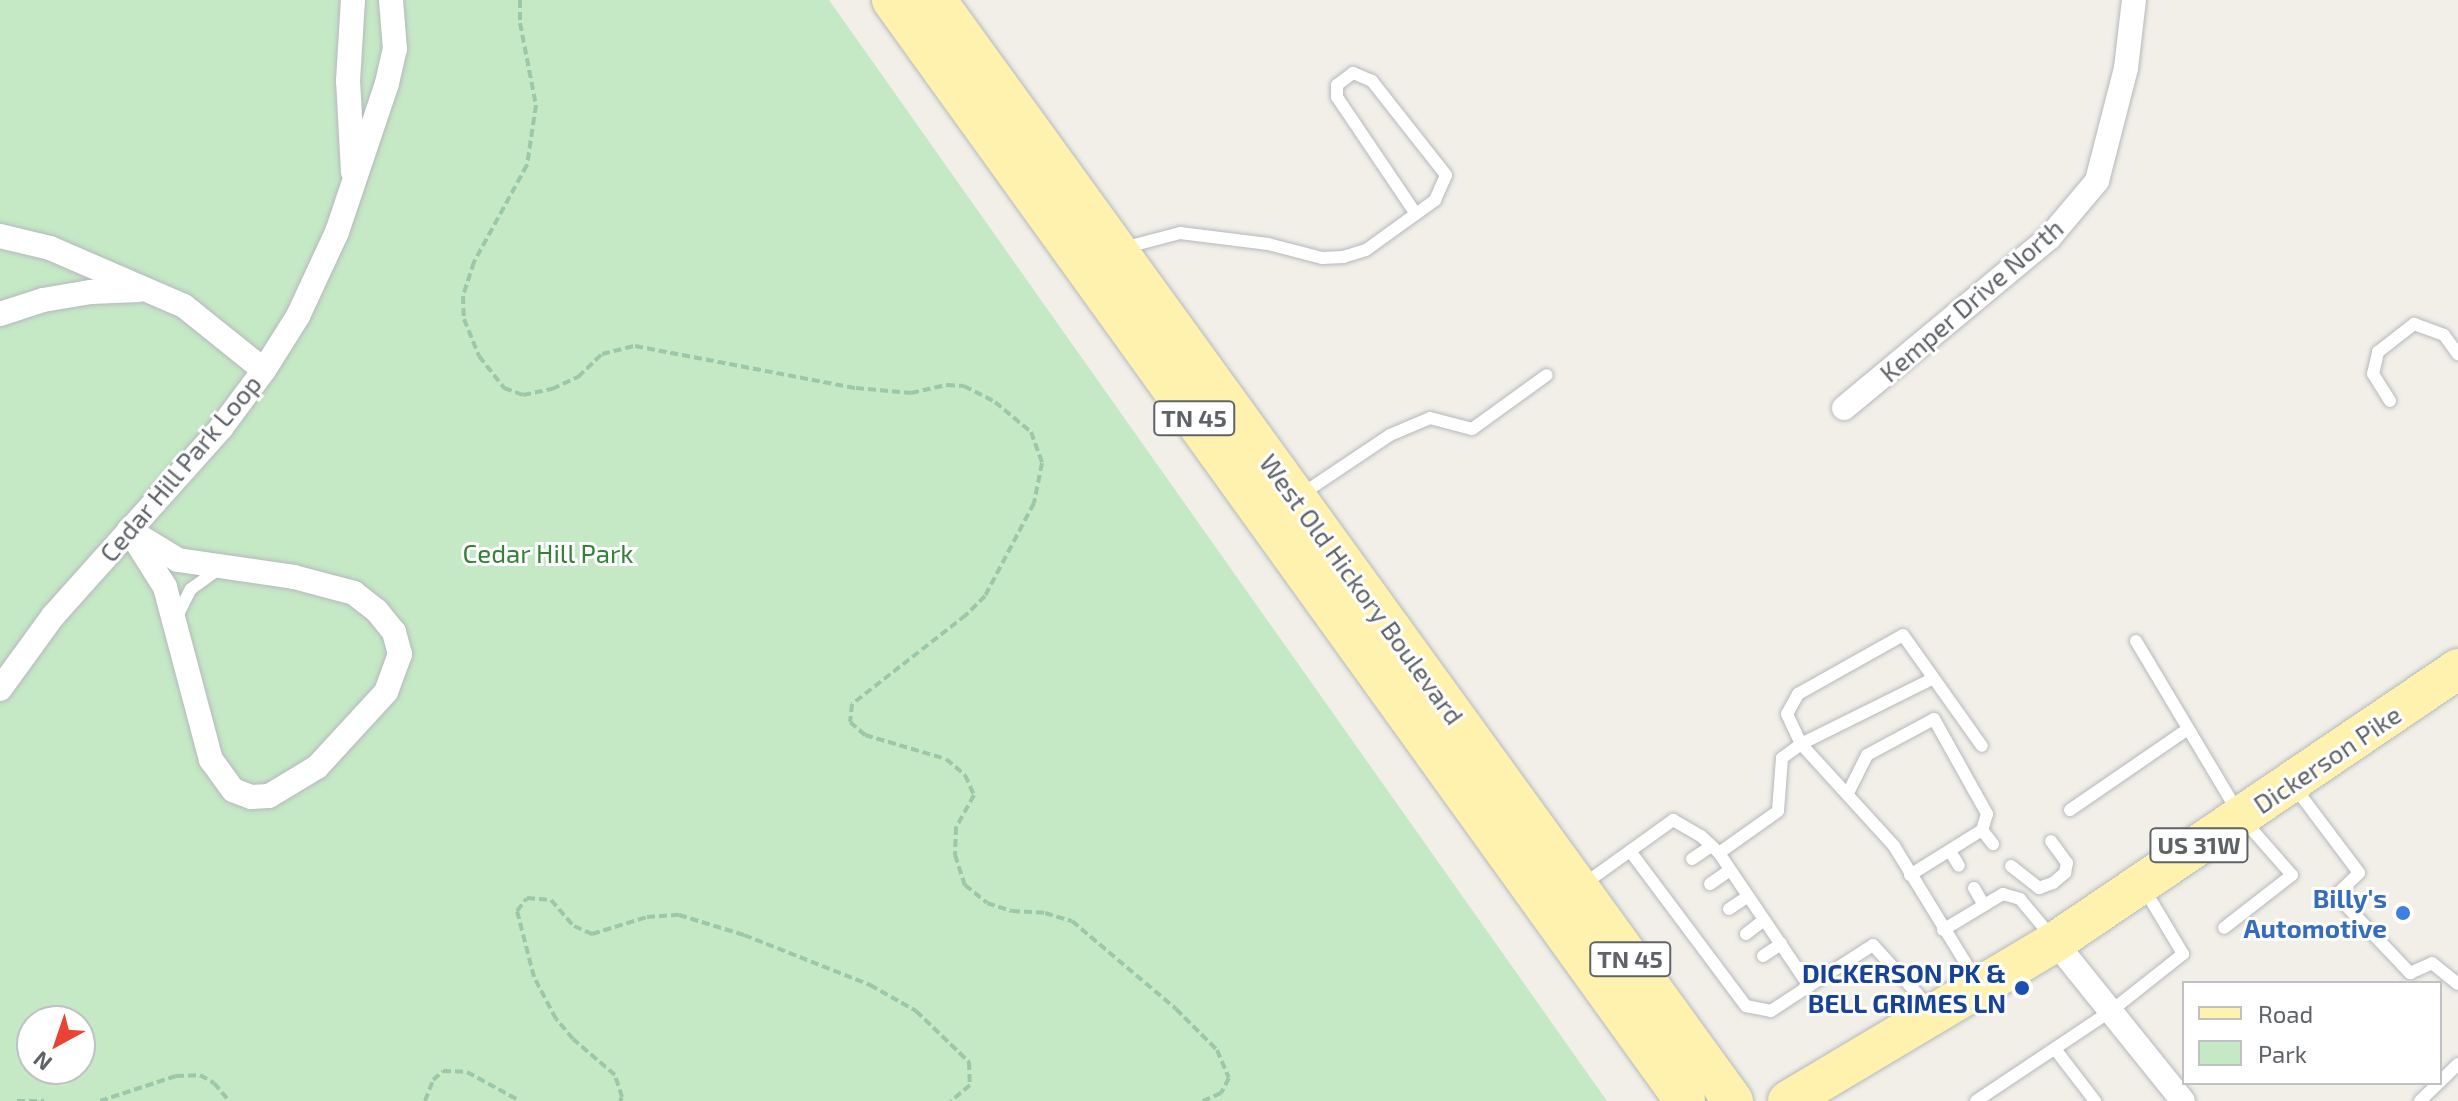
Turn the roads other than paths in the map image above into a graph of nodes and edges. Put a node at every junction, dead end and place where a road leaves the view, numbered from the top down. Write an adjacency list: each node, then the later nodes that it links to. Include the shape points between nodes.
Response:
1 (353, 0): 6 (street, Cedar Hill Park Loop, via 348,81)
2 (391, 0): 6 (street, Cedar Hill Park Loop, via 395,49)
3 (892, 0): 9 (main road, West Old Hickory Boulevard / TN 45)
4 (936, 0): 9 (main road, West Old Hickory Boulevard / TN 45)
5 (2134, 0): 16 (street, Kemper Drive North, via 2126,68 2097,181 2049,238)
6 (353, 186): 13 (street, Cedar Hill Park Loop, via 298,316)
7 (1416, 214): 7 (lane, via 1435,200 1446,175 1372,81 1353,73 1342,78 1337,97); 9 (lane, via 1366,250 1343,257 1322,258 1268,244 1180,233)
8 (0, 236): 10 (street, via 50,248)
9 (1100, 257): 17 (main road, West Old Hickory Boulevard / TN 45); 51 (main road, West Old Hickory Boulevard / TN 45)
10 (146, 290): 11 (street, via 67,296); 13 (street, via 184,306)
11 (0, 314)
12 (2458, 354): 15 (lane, via 2444,335 2414,324 2378,352 2373,374)
13 (264, 370): 18 (street, Cedar Hill Park Loop, via 221,428)
14 (1547, 375): 17 (lane, via 1472,429 1430,418 1390,435)
15 (2390, 401)
16 (1844, 408)
17 (1296, 498): 46 (main road, West Old Hickory Boulevard / TN 45)
18 (129, 530): 19 (street, via 178,560); 20 (street, via 165,587); 24 (street, Cedar Hill Park Loop, via 53,616)
19 (225, 565): 20 (lane, via 191,589); 20 (street, via 354,593 377,611 394,632 400,654 386,692 363,721 317,767 269,796 233,790 211,760)
20 (175, 623)
21 (2136, 641): 25 (lane)
22 (2458, 669): 28 (main road, Dickerson Pike / US 31W)
23 (1932, 679): 26 (lane); 26 (lane, via 1903,635 1798,694 1787,714); 27 (lane)
24 (0, 689)
25 (2188, 729): 30 (lane); 31 (lane)
26 (1801, 744): 29 (lane); 35 (lane, via 1782,758 1778,811)
27 (1982, 746)
28 (2291, 783): 31 (main road, Dickerson Pike / US 31W); 58 (lane, via 2359,873 2336,895 2410,973 2432,963)
29 (1848, 793): 32 (lane, via 1867,755 1934,719 1987,814); 42 (lane, via 1894,846)
30 (2070, 810)
31 (2241, 817): 44 (main road, Dickerson Pike / US 31W); 52 (lane, via 2292,875)
32 (1982, 830): 34 (lane); 37 (lane)
33 (2051, 841): 40 (lane, via 2067,863 2065,873 2053,883 2039,888)
34 (1993, 844)
35 (1715, 850): 36 (lane, via 1673,820); 38 (lane); 41 (lane)
36 (1630, 851): 46 (lane); 59 (lane, via 1661,881 1733,979 1746,1006 1771,1011)
37 (1950, 851): 39 (lane); 42 (lane)
38 (1692, 859)
39 (1959, 866)
40 (2011, 866)
41 (1730, 870): 43 (lane); 47 (lane)
42 (1910, 875): 53 (lane)
43 (1710, 884)
44 (2141, 884): 55 (main road, Dickerson Pike / US 31W); 61 (lane, via 2183,954)
45 (1974, 888): 48 (lane)
46 (1578, 889): 69 (main road, West Old Hickory Boulevard / TN 45)
47 (1748, 896): 49 (lane); 50 (lane)
48 (1984, 905): 53 (lane); 55 (lane, via 2003,894 2020,899)
49 (1729, 909)
50 (1764, 920): 54 (lane); 56 (lane)
51 (1558, 924): 67 (main road, via 1562,947 1654,1074); 68 (main road, West Old Hickory Boulevard / TN 45)
52 (2224, 928)
53 (1943, 930): 60 (lane)
54 (1746, 934)
55 (2055, 942): 60 (main road, Dickerson Pike / US 31W); 61 (street)
56 (1781, 944): 57 (lane); 59 (lane)
57 (1763, 956)
58 (2458, 984)
59 (1809, 986): 62 (lane, via 1873,945)
60 (1980, 987): 62 (main road, Dickerson Pike / US 31W)
61 (2111, 1011): 63 (lane); 73 (street)
62 (1936, 1015): 70 (main road, Dickerson Pike / US 31W)
63 (2055, 1049): 71 (lane); 72 (lane)
64 (2458, 1064): 65 (lane)
65 (2442, 1080)
66 (2436, 1085): 74 (lane)
67 (1654, 1101)
68 (1685, 1101)
69 (1733, 1101)
70 (1788, 1101)
71 (1976, 1101)
72 (2095, 1101)
73 (2183, 1101)
74 (2420, 1101)

